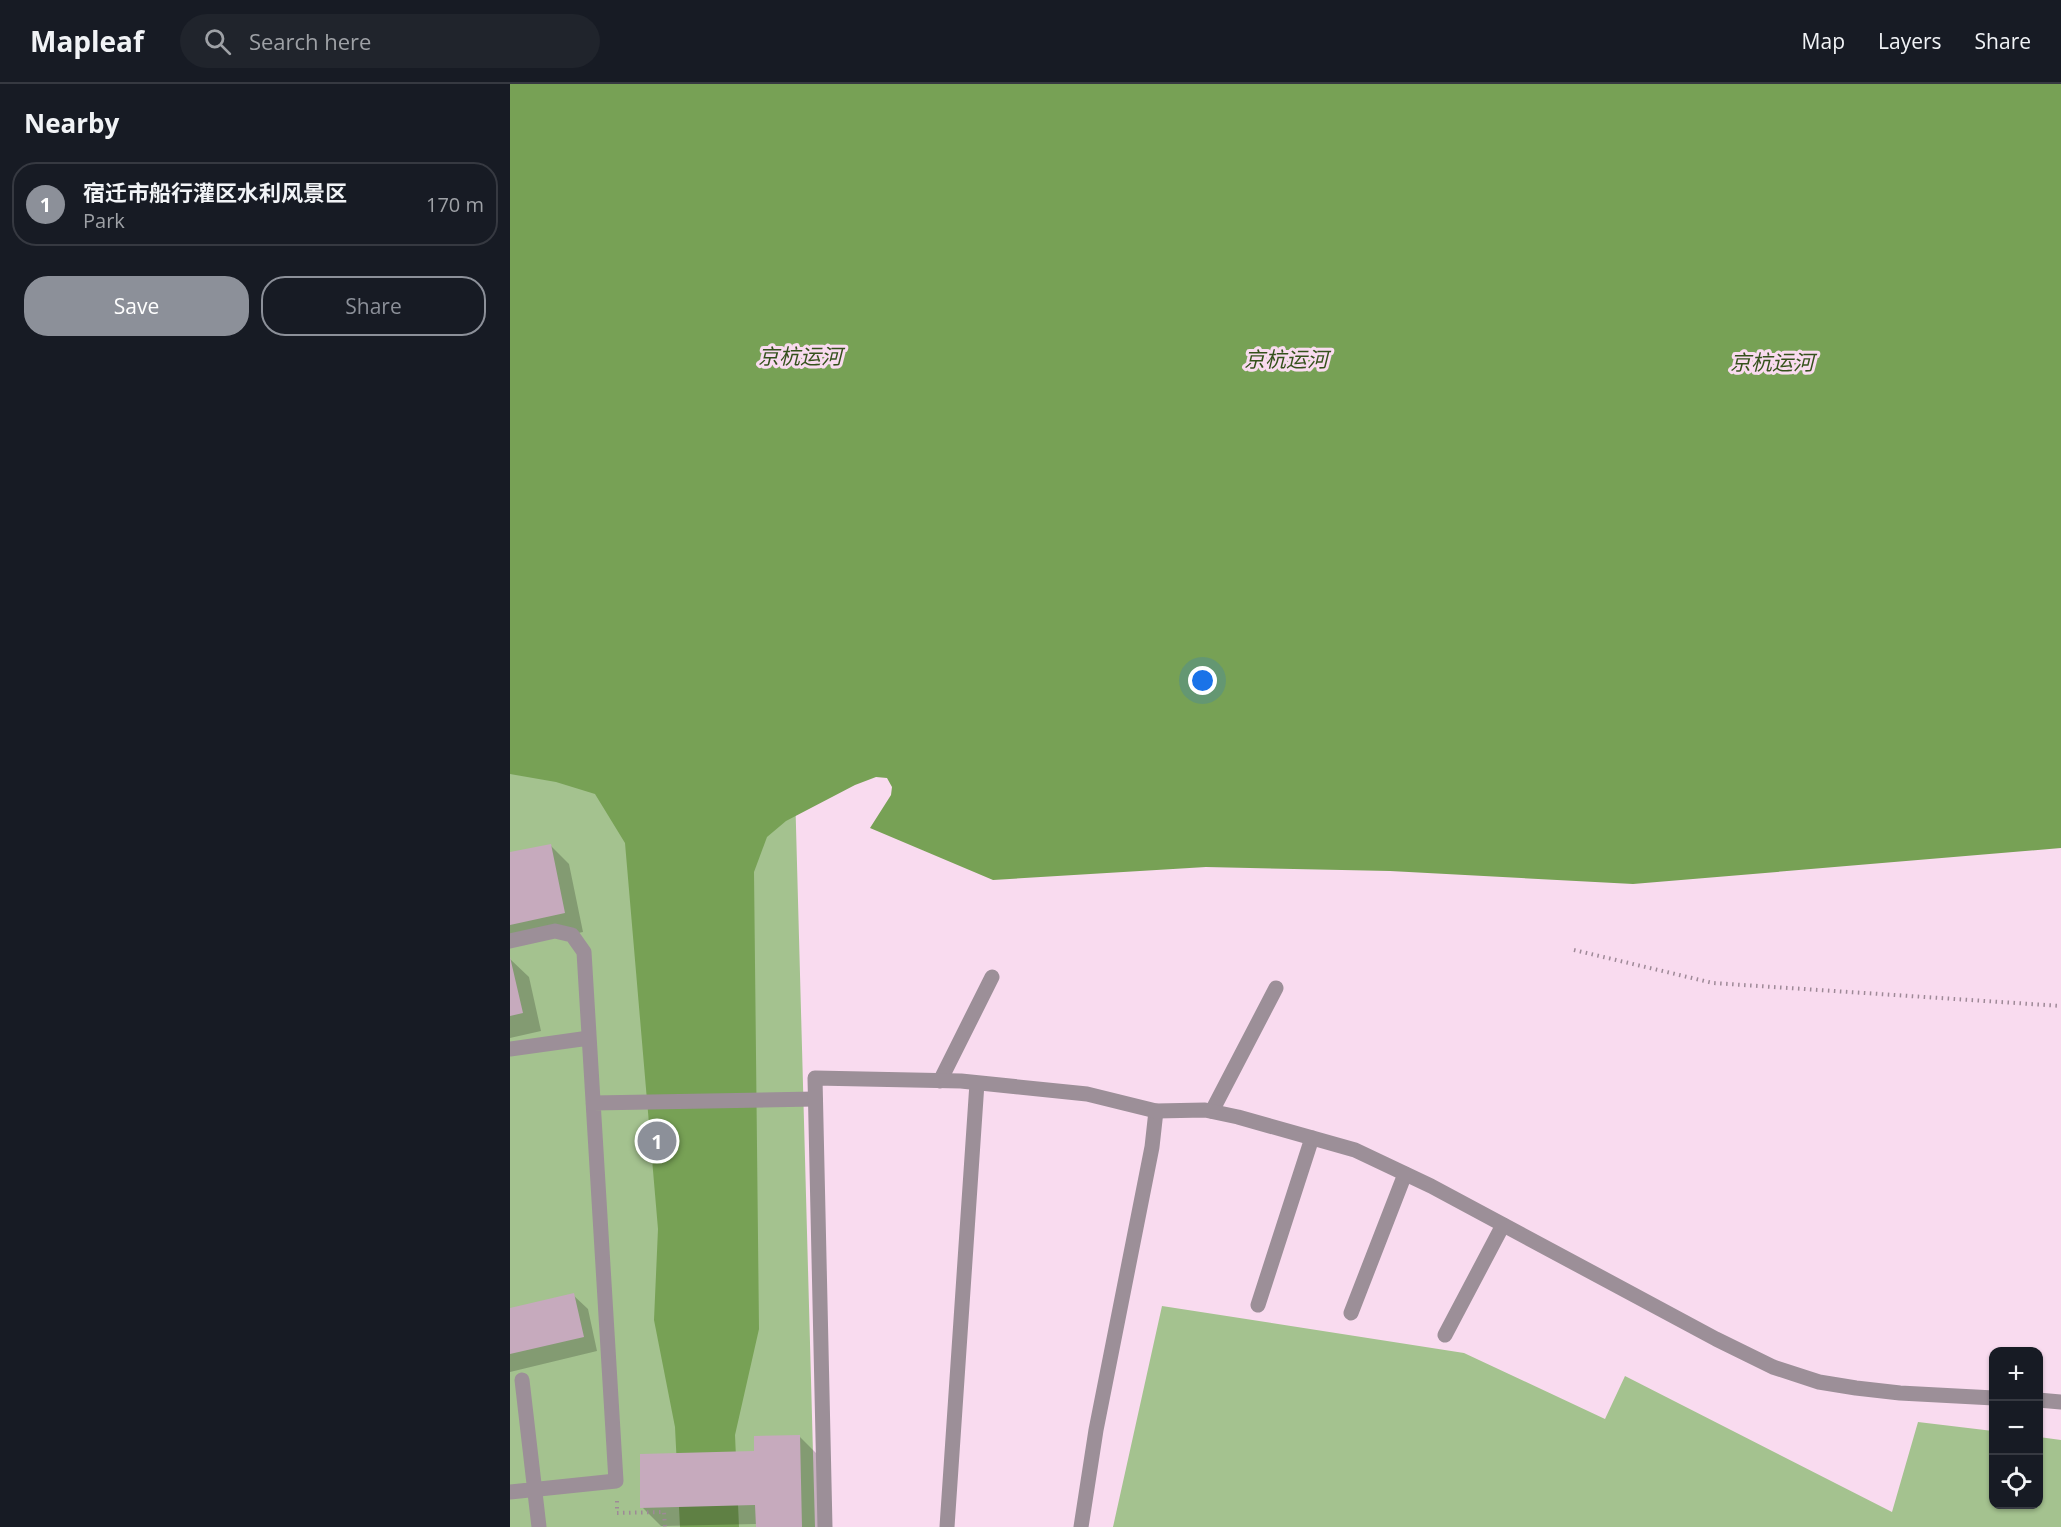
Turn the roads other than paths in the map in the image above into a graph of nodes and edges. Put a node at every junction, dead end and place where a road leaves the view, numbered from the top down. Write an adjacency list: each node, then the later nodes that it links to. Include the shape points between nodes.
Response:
1 (510, 941): 4 (street, via 555,931 572,935 584,952)
2 (992, 977): 6 (street)
3 (1275, 988): 11 (street)
4 (589, 1038): 5 (street); 9 (street)
5 (510, 1049)
6 (940, 1081): 7 (street); 8 (street, via 815,1078)
7 (977, 1083): 10 (street, via 1087,1094); 26 (street)
8 (815, 1099): 9 (street); 25 (street)
9 (593, 1103): 22 (street, via 616,1481)
10 (1156, 1110): 11 (street); 27 (street)
11 (1212, 1111): 12 (street)
12 (1312, 1138): 13 (street, via 1355,1150); 15 (street)
13 (1406, 1174): 14 (street); 16 (street)
14 (1503, 1225): 17 (street); 19 (street, via 1773,1366 1819,1382 1856,1389)
15 (1258, 1305)
16 (1351, 1313)
17 (1445, 1335)
18 (522, 1380): 22 (street)
19 (1989, 1398)
20 (2043, 1400): 21 (street)
21 (2061, 1402)
22 (535, 1490): 23 (street); 24 (street)
23 (510, 1492)
24 (539, 1527)
25 (825, 1527)
26 (947, 1527)
27 (1081, 1527)

